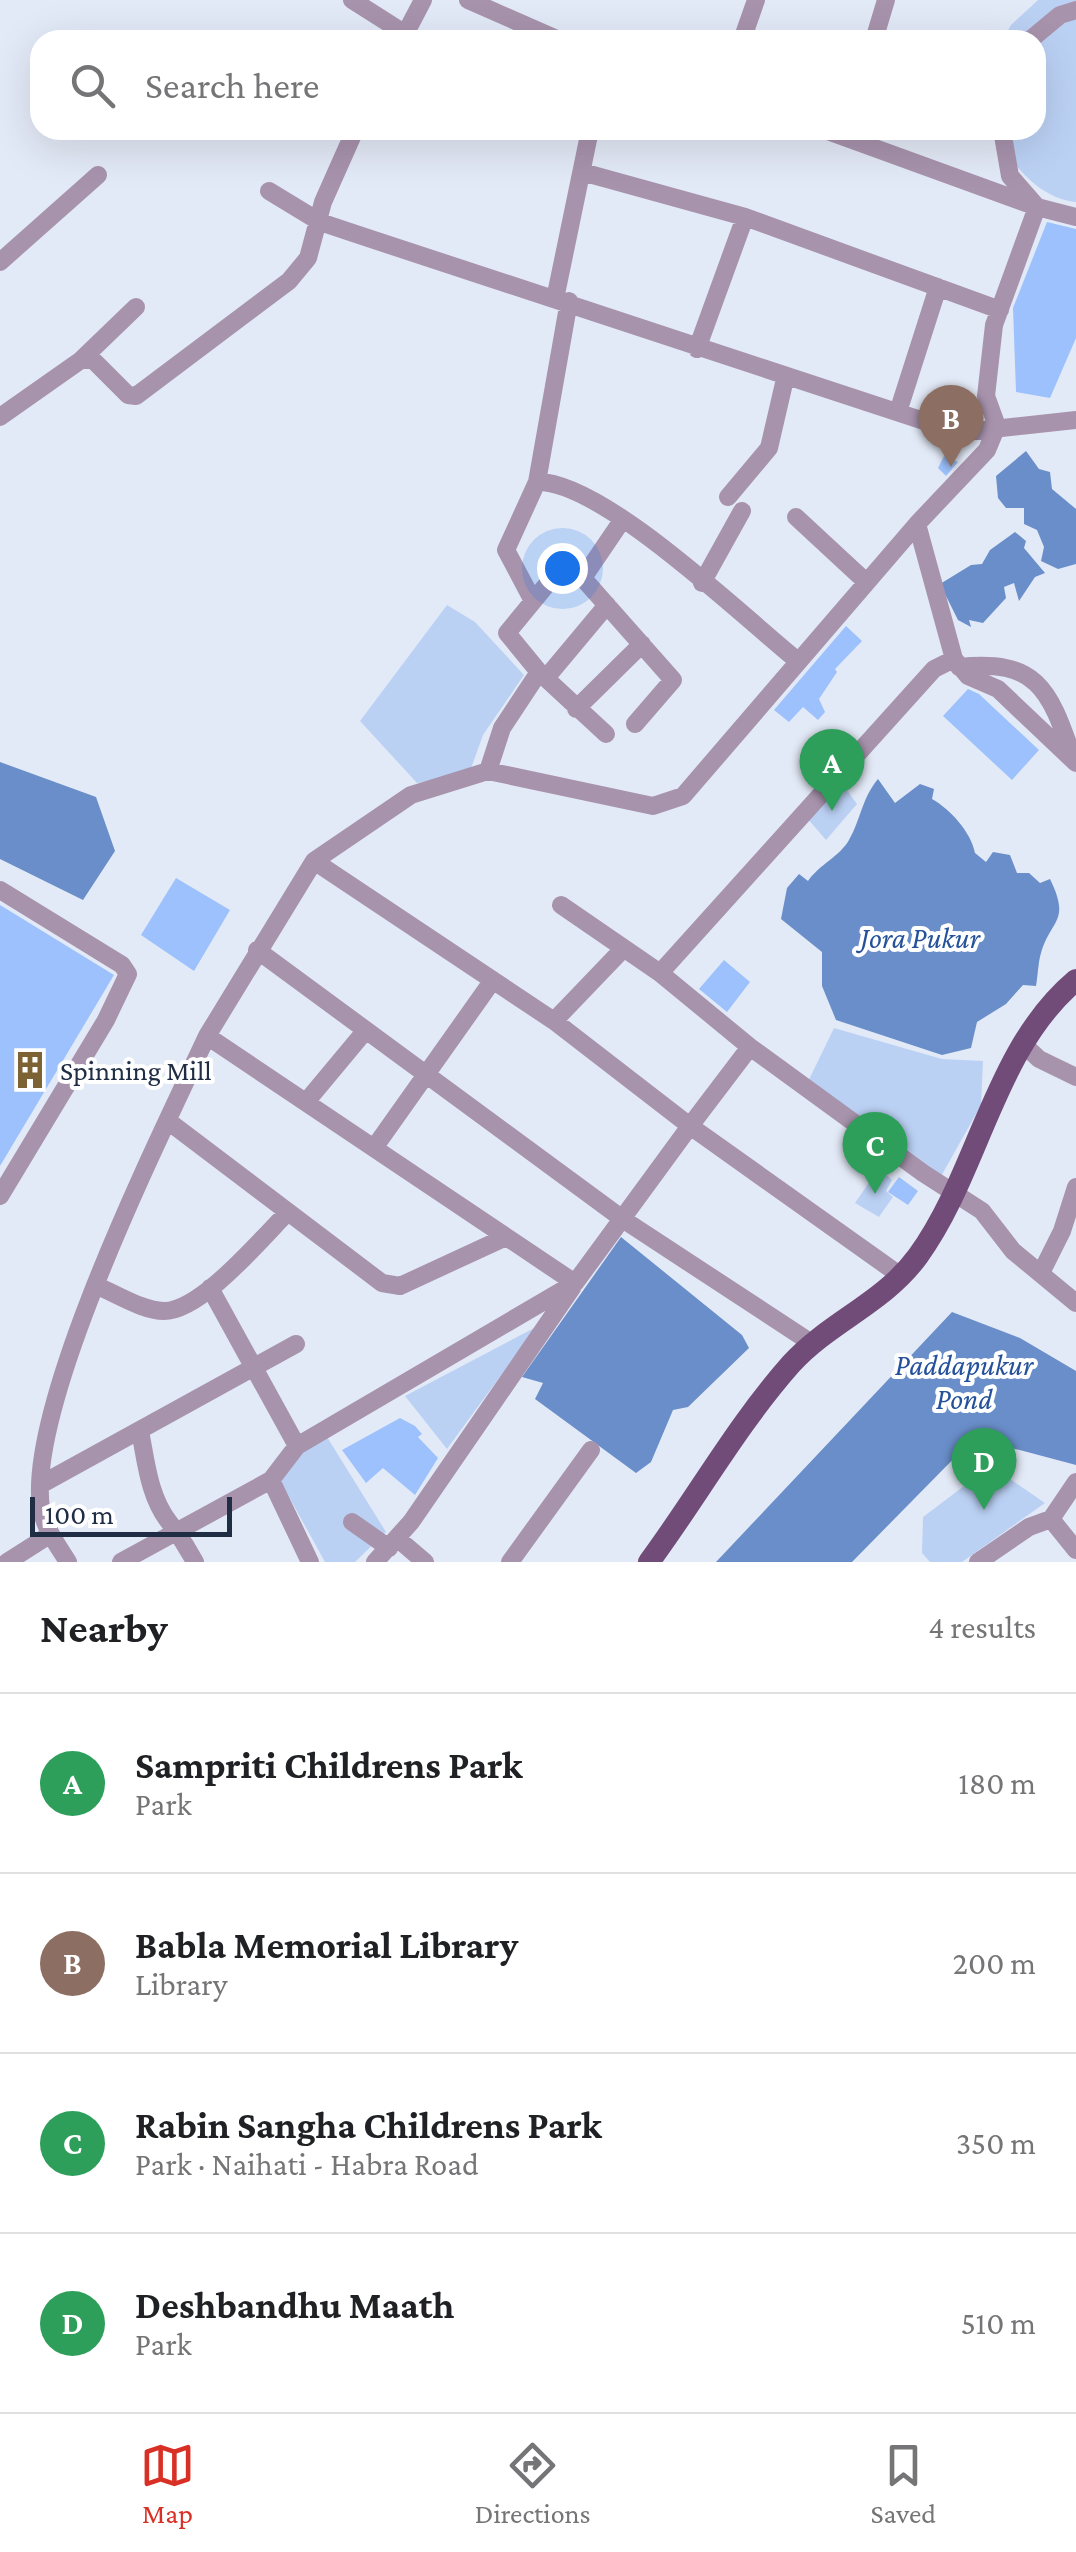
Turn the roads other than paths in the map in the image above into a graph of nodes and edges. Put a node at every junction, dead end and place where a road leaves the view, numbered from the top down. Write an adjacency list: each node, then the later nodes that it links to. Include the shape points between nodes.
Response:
1 (352, 0): 7 (street)
2 (423, 0): 8 (street)
3 (468, 0): 9 (street)
4 (756, 0): 10 (street)
5 (886, 0): 11 (street)
6 (1076, 10): 12 (street)
7 (394, 30)
8 (411, 30)
9 (536, 30)
10 (746, 30)
11 (877, 30)
12 (1042, 30)
13 (351, 140): 23 (street)
14 (588, 140): 17 (street)
15 (869, 140): 20 (street)
16 (1004, 140): 20 (street, via 1010,176)
17 (582, 172): 22 (street); 26 (street)
18 (98, 175): 24 (street)
19 (269, 191): 23 (street)
20 (1037, 207): 21 (street); 28 (street)
21 (1076, 216)
22 (745, 218): 25 (street); 29 (street)
23 (320, 222): 26 (street); 30 (street, via 308,258 289,280 136,396 93,360)
24 (0, 262)
25 (938, 287): 28 (street); 32 (street)
26 (562, 300): 29 (street); 36 (street)
27 (136, 307): 30 (street)
28 (1000, 310): 35 (street, via 986,396)
29 (697, 349): 31 (street)
30 (81, 360): 33 (street)
31 (786, 378): 32 (street); 37 (street, via 768,448)
32 (898, 412): 35 (street, via 965,432)
33 (0, 417)
34 (1076, 420): 35 (street)
35 (997, 426): 41 (street, via 987,450)
36 (537, 482): 40 (street, via 581,492); 45 (street, via 506,550)
37 (728, 497)
38 (742, 511): 44 (street)
39 (796, 517): 43 (street)
40 (623, 519): 42 (street); 44 (street)
41 (918, 524): 43 (street); 49 (street)
42 (581, 576): 45 (street, via 564,568); 46 (street)
43 (864, 580): 48 (street)
44 (702, 584): 48 (street)
45 (533, 601): 50 (street, via 507,633)
46 (607, 605): 47 (street); 50 (street)
47 (642, 644): 51 (street); 52 (street, via 672,680)
48 (798, 662): 55 (street, via 700,779 664,806)
49 (956, 663): 54 (street, via 998,689); 54 (street, via 1010,666 1036,679); 62 (street, via 934,669)
50 (543, 675): 51 (street); 55 (street, via 502,728)
51 (576, 709): 53 (street)
52 (635, 724)
53 (606, 734)
54 (1075, 762)
55 (488, 771): 56 (street, via 411,795)
56 (314, 861): 60 (street); 63 (street)
57 (0, 890): 78 (street, via 128,974)
58 (560, 906): 59 (street)
59 (624, 948): 62 (street); 65 (street)
60 (257, 950): 66 (street); 67 (street)
61 (1076, 961): 64 (street)
62 (660, 973): 69 (street)
63 (493, 980): 65 (street); 70 (street)
64 (1067, 987): 68 (main road)
65 (554, 1021): 74 (street)
66 (366, 1030): 70 (street); 72 (street)
67 (207, 1036): 72 (street); 73 (street)
68 (1022, 1044): 71 (street); 77 (main road)
69 (750, 1047): 74 (street); 77 (street)
70 (426, 1074): 75 (street); 80 (street)
71 (1076, 1078)
72 (306, 1102): 75 (street)
73 (168, 1121): 79 (street); 85 (street)
74 (690, 1126): 80 (street); 83 (street)
75 (374, 1148): 81 (street)
76 (1076, 1187): 82 (street)
77 (954, 1190): 82 (street); 83 (main road)
78 (0, 1196)
79 (287, 1213): 81 (street, via 368,1276 400,1286); 86 (street)
80 (624, 1220): 84 (street); 89 (street)
81 (506, 1237): 84 (street)
82 (1041, 1273): 87 (street)
83 (901, 1276): 89 (main road)
84 (575, 1284): 92 (street); 101 (street)
85 (97, 1286): 86 (street, via 163,1311 197,1300); 96 (street, via 46,1430)
86 (210, 1288): 90 (street)
87 (1076, 1303)
88 (296, 1344): 90 (street)
89 (813, 1344): 111 (main road, via 747,1419)
90 (255, 1369): 91 (street); 92 (street)
91 (140, 1431): 96 (street); 99 (street, via 149,1480)
92 (298, 1446): 94 (street)
93 (590, 1450): 110 (street)
94 (272, 1480): 99 (street); 107 (street)
95 (1076, 1482): 97 (street)
96 (40, 1486): 100 (street)
97 (1051, 1518): 102 (street); 112 (street)
98 (352, 1522): 101 (street)
99 (179, 1531): 105 (street); 106 (street)
100 (51, 1534): 103 (street); 104 (street)
101 (394, 1543): 108 (street); 109 (street)
102 (1076, 1550)
103 (7, 1562)
104 (68, 1562)
105 (121, 1562)
106 (195, 1562)
107 (310, 1562)
108 (376, 1562)
109 (424, 1562)
110 (510, 1562)
111 (648, 1562)
112 (978, 1562)

